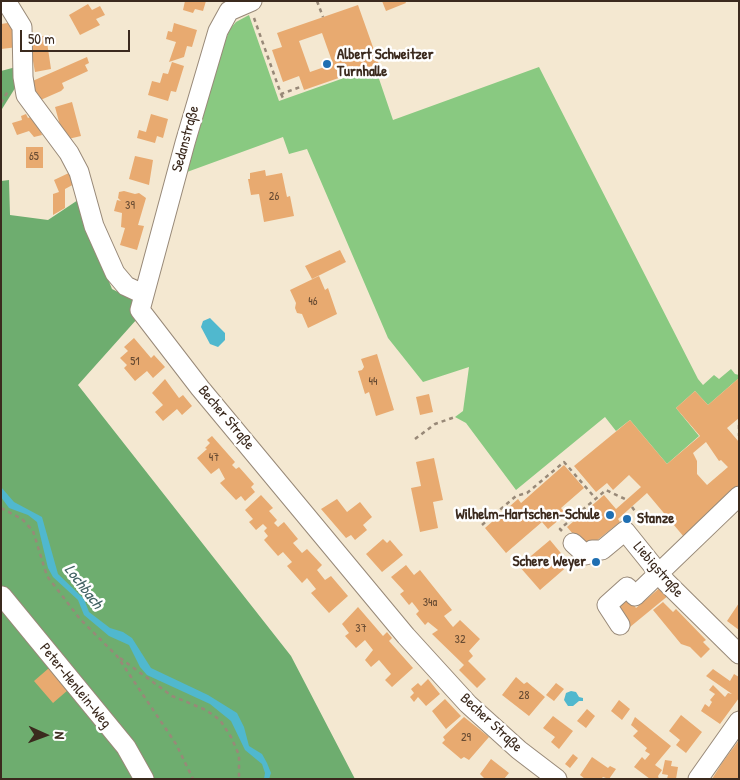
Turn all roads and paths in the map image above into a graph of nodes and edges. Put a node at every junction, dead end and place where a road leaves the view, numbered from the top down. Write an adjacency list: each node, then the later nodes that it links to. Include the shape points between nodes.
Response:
1 (6, 1): 8 (street, via 22,27 26,95 69,153 79,172 98,237 116,273 126,286)
2 (317, 1): 4 (path)
3 (250, 2): 6 (path); 8 (street, Sedanstraße, via 229,11 218,31)
4 (323, 17)
5 (303, 86): 6 (path)
6 (282, 94): 7 (path)
7 (284, 100)
8 (143, 294): 28 (street, Becher Straße, via 140,310 143,317 406,636 468,704)
9 (455, 416): 12 (path, via 435,424)
10 (739, 425): 11 (path)
11 (739, 436)
12 (416, 439)
13 (739, 496): 19 (street)
14 (596, 498): 15 (path, via 606,490); 17 (path, via 564,462); 18 (path, via 560,529)
15 (627, 500)
16 (1, 508): 23 (path, via 29,525 37,539 47,576 80,619)
17 (482, 525)
18 (573, 543): 19 (street, Liebigstraße, via 586,555 592,550 602,550 624,531)
19 (658, 572): 21 (street, via 635,596 627,587 606,605); 22 (street, Liebigstraße)
20 (2, 596): 25 (street, Peter-Henlein-Weg, via 126,747)
21 (620, 625)
22 (739, 654)
23 (117, 656): 26 (path, via 176,744); 27 (path, via 164,691 220,720 239,755)
24 (739, 721): 29 (street)
25 (144, 779)
26 (193, 779)
27 (239, 779)
28 (556, 779)
29 (698, 779)

